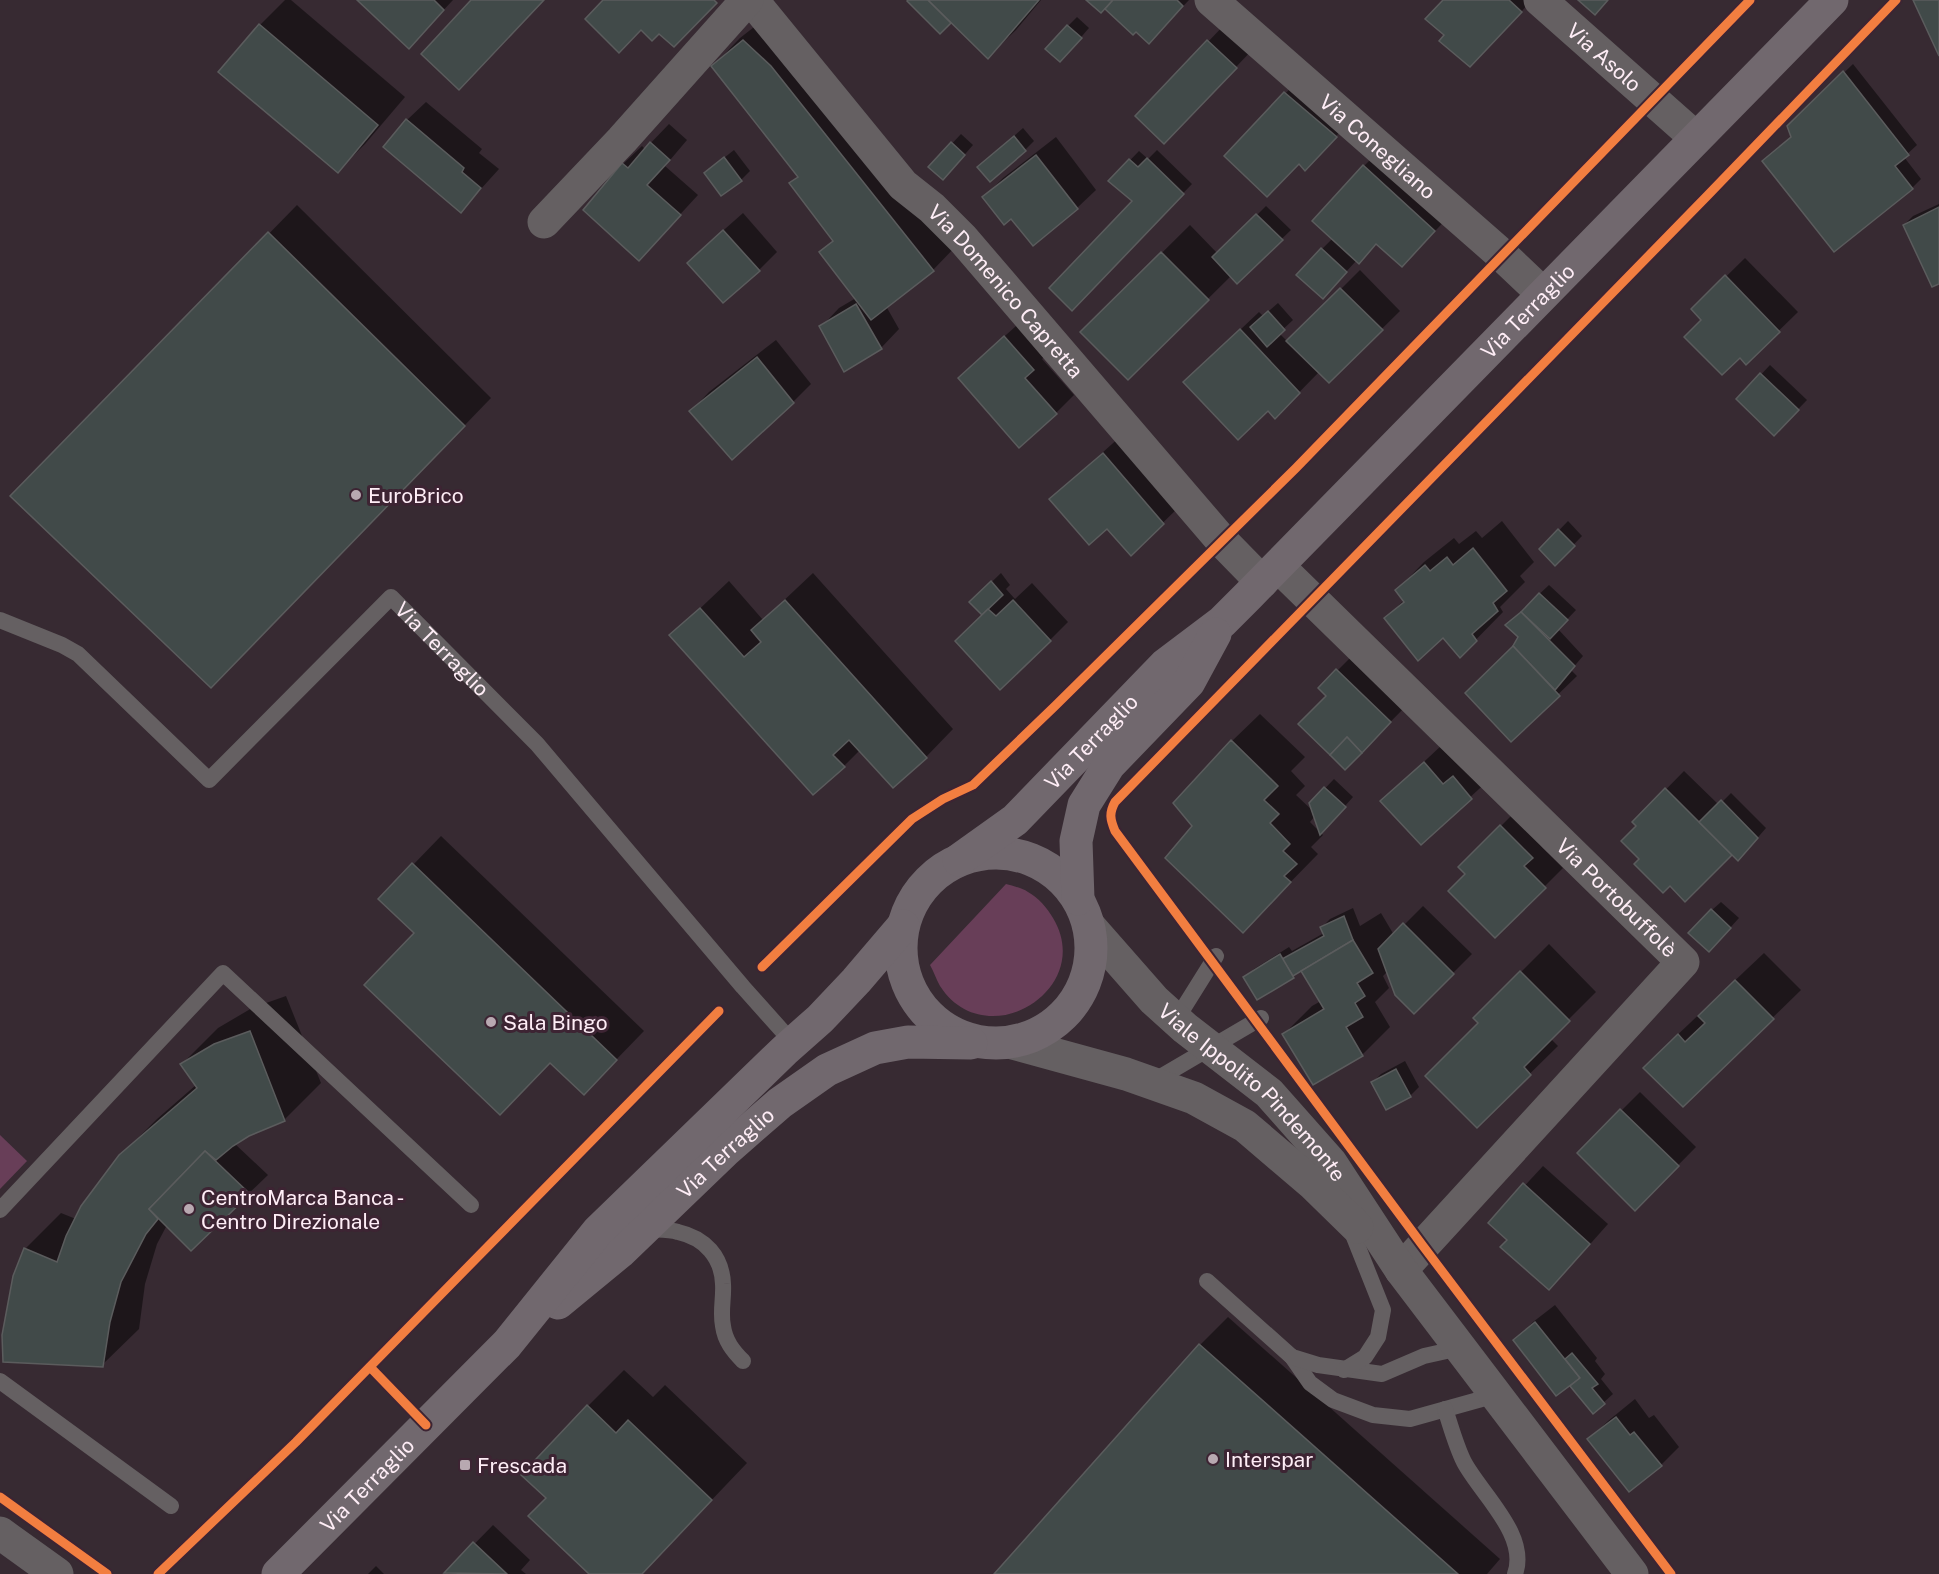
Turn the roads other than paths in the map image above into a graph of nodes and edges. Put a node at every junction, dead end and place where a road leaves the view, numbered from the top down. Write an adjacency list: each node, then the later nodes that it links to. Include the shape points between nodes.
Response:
1 (749, 0): 6 (street, Via Domenico Capretta); 8 (street, Via Domenico Capretta, via 903,185 963,239 1222,541)
2 (1211, 0): 7 (street, Via Conegliano)
3 (1540, 0): 5 (street, Via Asolo)
4 (1832, 0): 5 (main road, Via Terraglio)
5 (1696, 138): 7 (main road, Via Terraglio)
6 (544, 222)
7 (1543, 294): 8 (main road, Via Terraglio)
8 (1270, 574): 10 (main road, Via Terraglio); 25 (street, Via Portobuffolè, via 1683,962)
9 (0, 620): 17 (lane, Via Terraglio, via 78,654 209,780 391,597 537,744)
10 (1222, 622): 11 (main road, Via Terraglio, via 1165,665 1015,820); 12 (main road, Via Terraglio, via 1189,682 1109,765 1084,805 1076,841)
11 (959, 860): 12 (main road, via 994,853 1038,862 1061,878); 13 (main road, via 923,886)
12 (1083, 913): 16 (street, Viale Ippolito Pindemonte, via 1154,1000); 18 (main road, via 1091,957 1084,986 1067,1012 1043,1032)
13 (903, 926): 17 (main road, Via Terraglio, via 856,981); 18 (main road, via 900,957 909,988 926,1014 952,1033)
14 (1216, 956): 16 (lane)
15 (1261, 1018): 19 (lane)
16 (1176, 1020): 19 (street, Viale Ippolito Pindemonte)
17 (793, 1043): 27 (main road, Via Terraglio, via 597,1232)
18 (997, 1043): 20 (street, Viale Ippolito Pindemonte); 24 (main road, Via Terraglio, via 908,1042 875,1048 827,1070 780,1103 725,1151)
19 (1210, 1047): 20 (lane); 25 (street, Viale Ippolito Pindemonte, via 1269,1093 1331,1162)
20 (1151, 1083): 23 (street, Viale Ippolito Pindemonte, via 1194,1098 1245,1126)
21 (471, 1205): 22 (lane, via 223,973)
22 (0, 1210)
23 (1345, 1215): 25 (street, Viale Ippolito Pindemonte); 31 (lane, via 1383,1310 1378,1337 1365,1357)
24 (645, 1229): 27 (main road, Via Terraglio); 30 (lane, via 679,1232 712,1251 721,1265 723,1327 730,1347)
25 (1401, 1270): 28 (street, Viale Ippolito Pindemonte)
26 (1207, 1281): 29 (lane)
27 (507, 1344): 38 (main road, Via Terraglio)
28 (1460, 1348): 31 (lane, via 1424,1356 1382,1374); 33 (street, Viale Ippolito Pindemonte)
29 (1292, 1358): 31 (lane); 34 (lane, via 1310,1383 1334,1400 1373,1415 1410,1419)
30 (743, 1361)
31 (1344, 1370)
32 (0, 1381): 35 (lane)
33 (1496, 1395): 34 (lane); 40 (street, Viale Ippolito Pindemonte)
34 (1444, 1409): 39 (lane, via 1464,1462 1499,1512 1514,1542 1518,1566)
35 (171, 1506)
36 (0, 1533): 37 (street)
37 (57, 1574)
38 (278, 1574)
39 (1515, 1574)
40 (1632, 1574)

